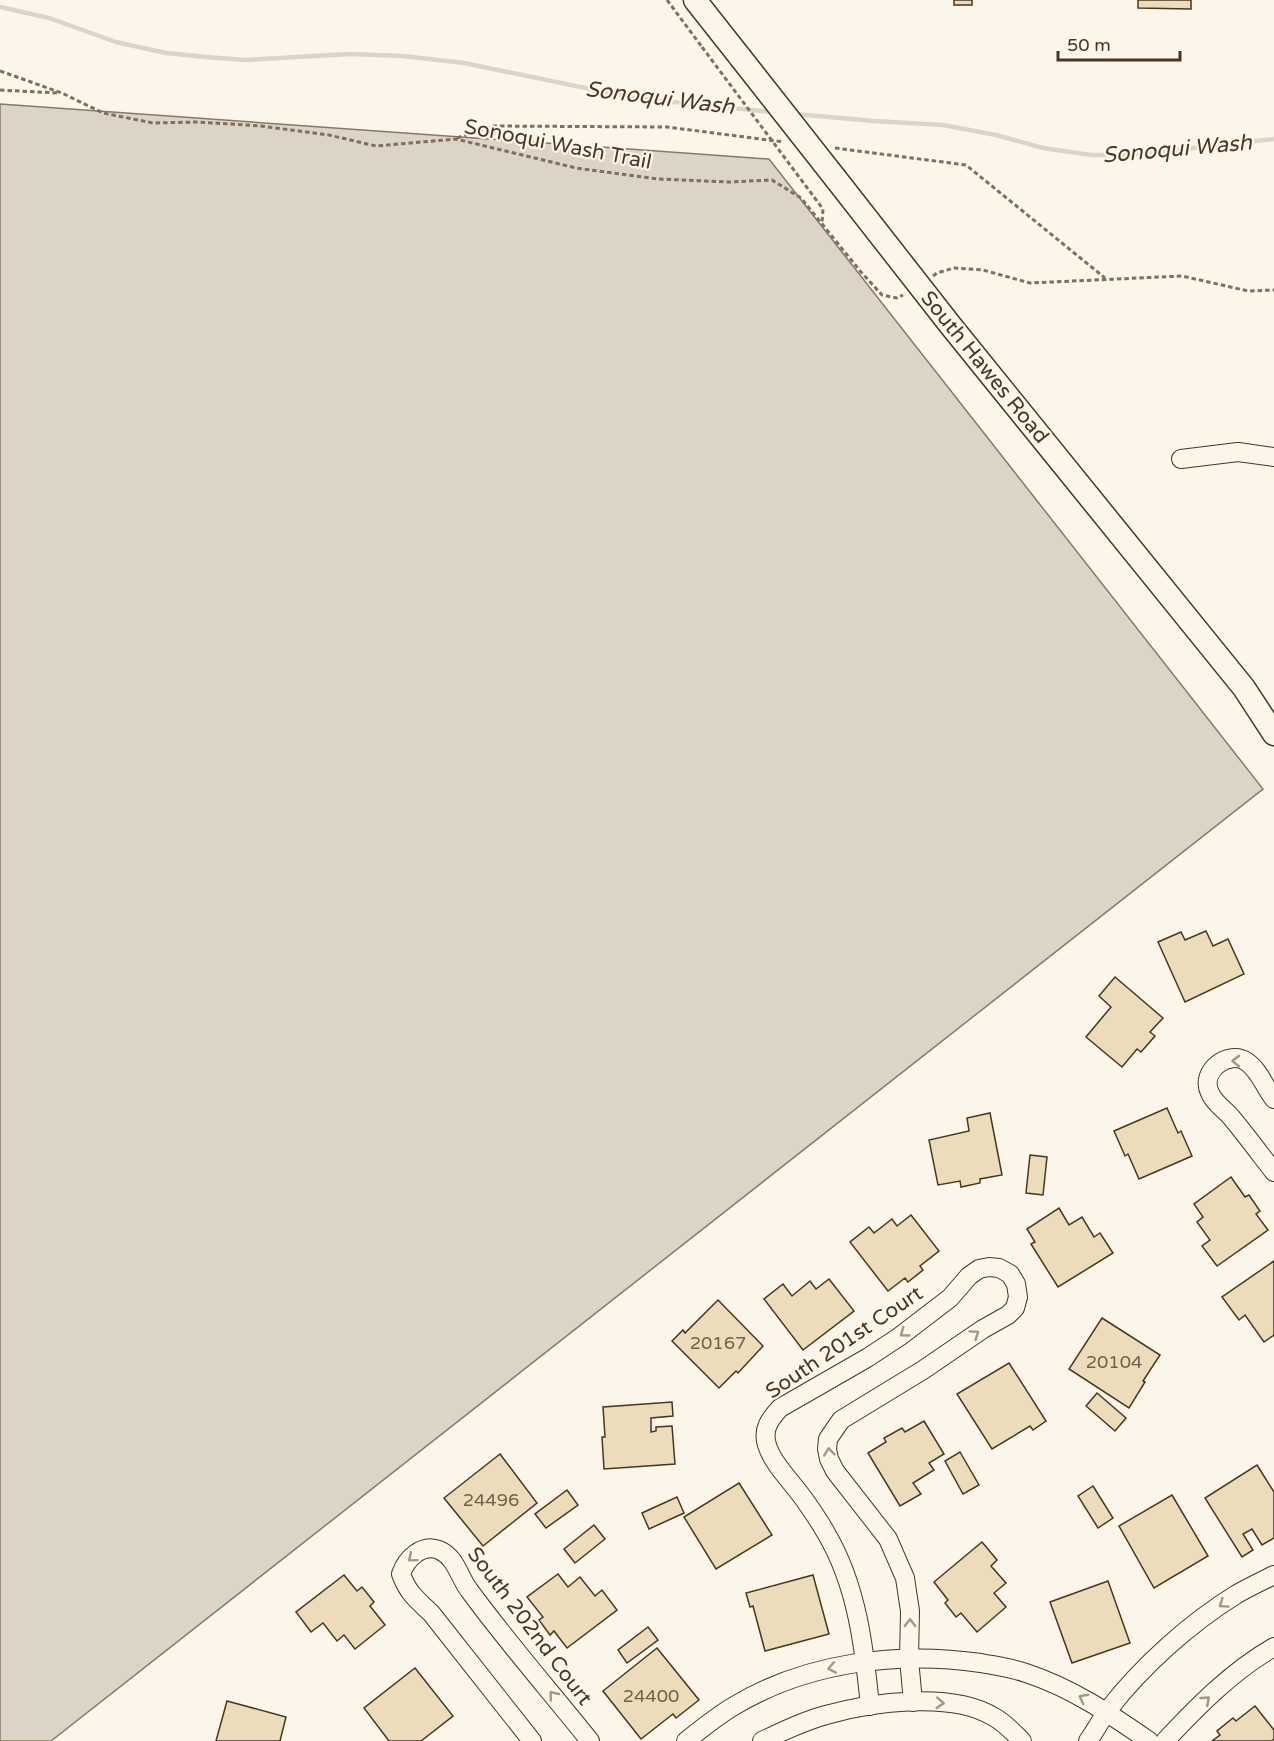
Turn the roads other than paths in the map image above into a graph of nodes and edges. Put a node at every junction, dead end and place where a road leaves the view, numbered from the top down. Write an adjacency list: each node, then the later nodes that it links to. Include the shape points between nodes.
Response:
1 (695, 0): 4 (main road, South Hawes Road, bridge, via 951,326 1244,688)
2 (1274, 457): 3 (street, via 1238,452)
3 (1181, 459)
4 (1274, 734)
5 (1274, 1100): 6 (street, one-way to 6, via 1246,1061 1234,1058 1210,1071 1209,1093)
6 (1274, 1172)
7 (1274, 1575): 13 (street, one-way to 13, via 1238,1593 1201,1619 1162,1652)
8 (1274, 1647): 21 (street, one-way to 8, via 1235,1675)
9 (909, 1659): 10 (street); 10 (street, South 201st Court, one-way to 10, via 910,1611 905,1578 888,1539 835,1471 826,1449 828,1439 841,1420 1015,1308 1016,1284 999,1268 979,1269 950,1298 899,1337 780,1408 769,1420 765,1432 773,1458 806,1502 838,1556 858,1618); 11 (street, South 201st Court); 13 (street, one-way to 9, via 1025,1672 957,1660)
10 (866, 1662): 12 (street, South 201st Court); 17 (street, one-way to 17, via 815,1671 776,1685 735,1706)
11 (913, 1702): 12 (street); 18 (street, one-way to 18, via 974,1708 993,1716)
12 (870, 1706): 14 (street, via 825,1715)
13 (1107, 1711): 19 (street); 20 (street)
14 (769, 1740)
15 (532, 1741): 16 (street, South 202nd Court, one-way to 15, via 467,1588 450,1557 428,1548 419,1552 405,1563 401,1574 405,1587 431,1612)
16 (590, 1741)
17 (686, 1741)
18 (1022, 1741)
19 (1088, 1741)
20 (1149, 1741)
21 (1164, 1741)

